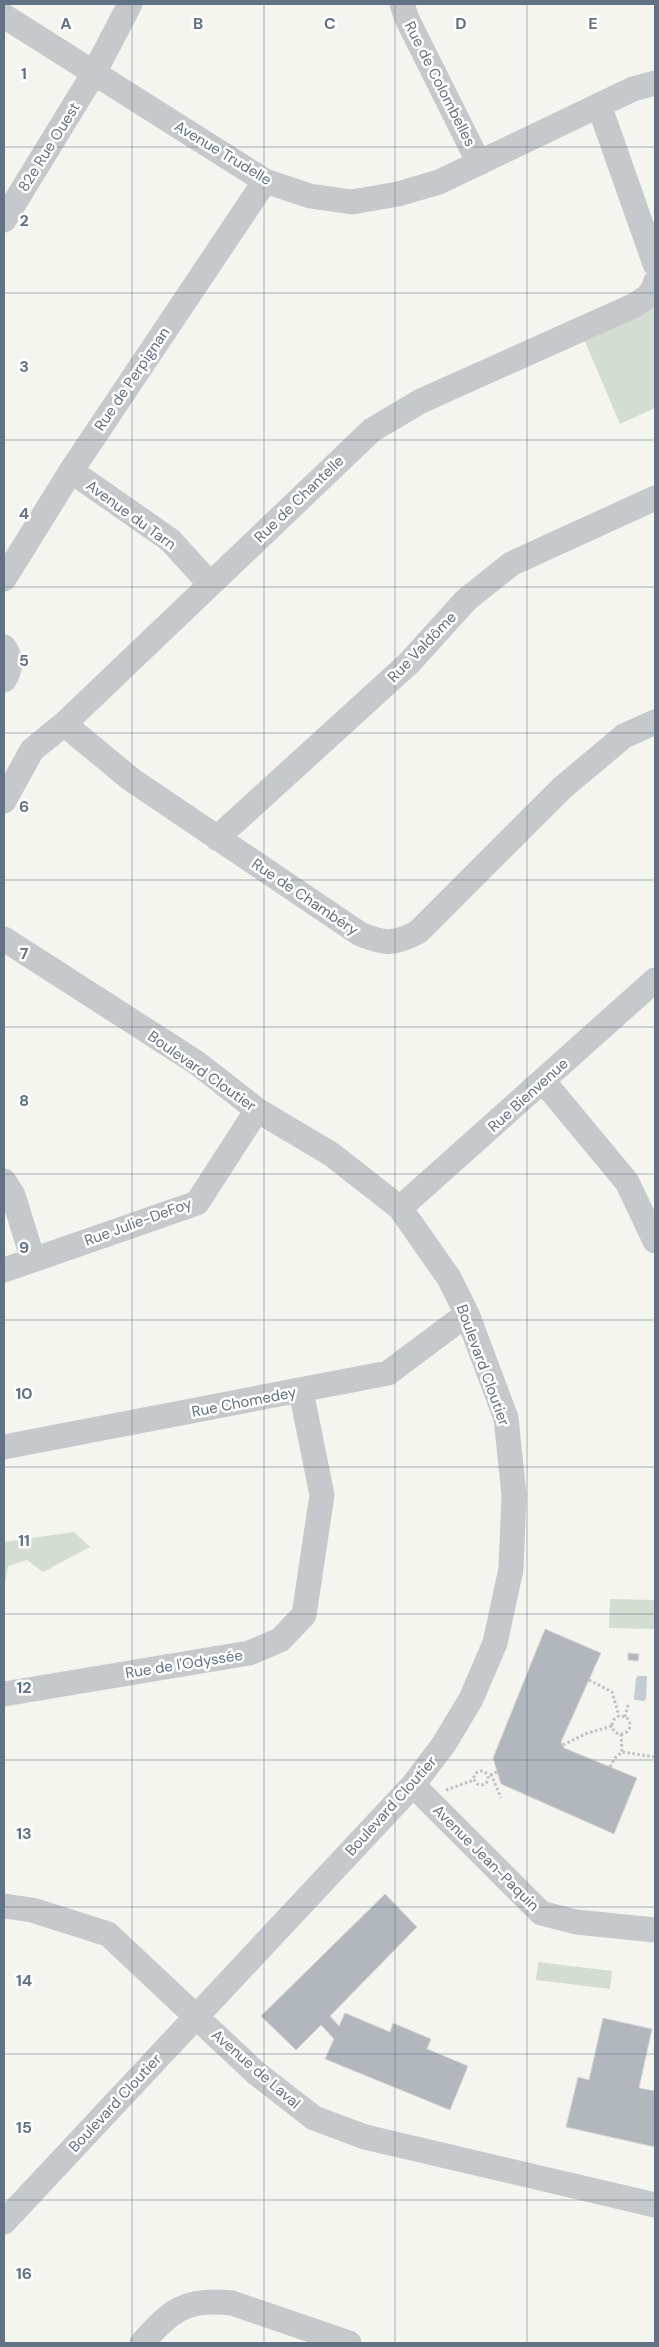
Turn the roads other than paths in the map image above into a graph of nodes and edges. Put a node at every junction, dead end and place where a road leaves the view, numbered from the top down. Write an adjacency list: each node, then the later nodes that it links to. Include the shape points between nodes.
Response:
1 (130, 4): 4 (street)
2 (402, 4): 7 (street, Rue de Colombelles)
3 (4, 16): 4 (street, Avenue Trudelle)
4 (94, 73): 8 (street, Avenue Trudelle); 9 (street, 82e Rue Ouest)
5 (655, 83): 6 (street, Avenue Trudelle)
6 (599, 105): 7 (street, Avenue Trudelle); 10 (street)
7 (479, 162): 8 (street, Avenue Trudelle, via 438,182 398,194 352,202 310,196)
8 (265, 181): 12 (street, Rue de Perpignan)
9 (4, 220)
10 (655, 264)
11 (655, 283): 15 (street, Rue de Chantelle, via 645,299 633,306 421,401 372,430)
12 (71, 471): 14 (street, Rue de Perpignan); 15 (street, Avenue du Tarn, via 170,540)
13 (655, 498): 21 (street, Rue Valdôme, via 511,564 466,600 409,663)
14 (4, 579)
15 (210, 584): 19 (street, Rue de Chantelle)
16 (4, 648): 17 (street, via 10,660)
17 (4, 680)
18 (655, 722): 21 (street, Rue de Chambéry, via 624,736 562,788 434,918 400,942 382,943 360,934)
19 (64, 724): 20 (street, Rue de Chantelle, via 32,750); 21 (street, Rue de Chambéry, via 132,780)
20 (4, 801)
21 (217, 838)
22 (4, 939): 25 (street, Boulevard Cloutier, via 197,1064)
23 (655, 980): 24 (street, Rue Bienvenue)
24 (544, 1082): 27 (street, Rue Bienvenue); 28 (street, via 627,1182)
25 (257, 1110): 27 (street, Boulevard Cloutier, via 331,1154); 29 (street, Rue Julie-DeFoy, via 196,1203)
26 (4, 1181): 29 (street, via 13,1195)
27 (400, 1208): 31 (street, Boulevard Cloutier, via 449,1278)
28 (655, 1241)
29 (33, 1260): 30 (street, Rue Julie-DeFoy)
30 (4, 1270)
31 (467, 1314): 32 (street, Rue Chomedey, via 388,1373); 35 (street, Boulevard Cloutier, via 506,1418 514,1495 511,1569 495,1643 471,1700)
32 (301, 1391): 33 (street, Rue Chomedey); 34 (street, Rue de l'Odyssée, via 322,1494 304,1615 280,1640 249,1653)
33 (4, 1447)
34 (4, 1694)
35 (419, 1791): 37 (street, Avenue Jean-Paquin, via 541,1913 576,1922); 38 (street, Boulevard Cloutier)
36 (4, 1906): 38 (street, Avenue de Laval, via 32,1910 108,1934)
37 (655, 1930)
38 (196, 2016): 39 (street, Avenue de Laval, via 256,2073 314,2118 365,2138); 40 (street, Boulevard Cloutier)
39 (655, 2205)
40 (4, 2222)
41 (142, 2343): 42 (street, via 177,2309 212,2301 232,2303)
42 (349, 2343)

